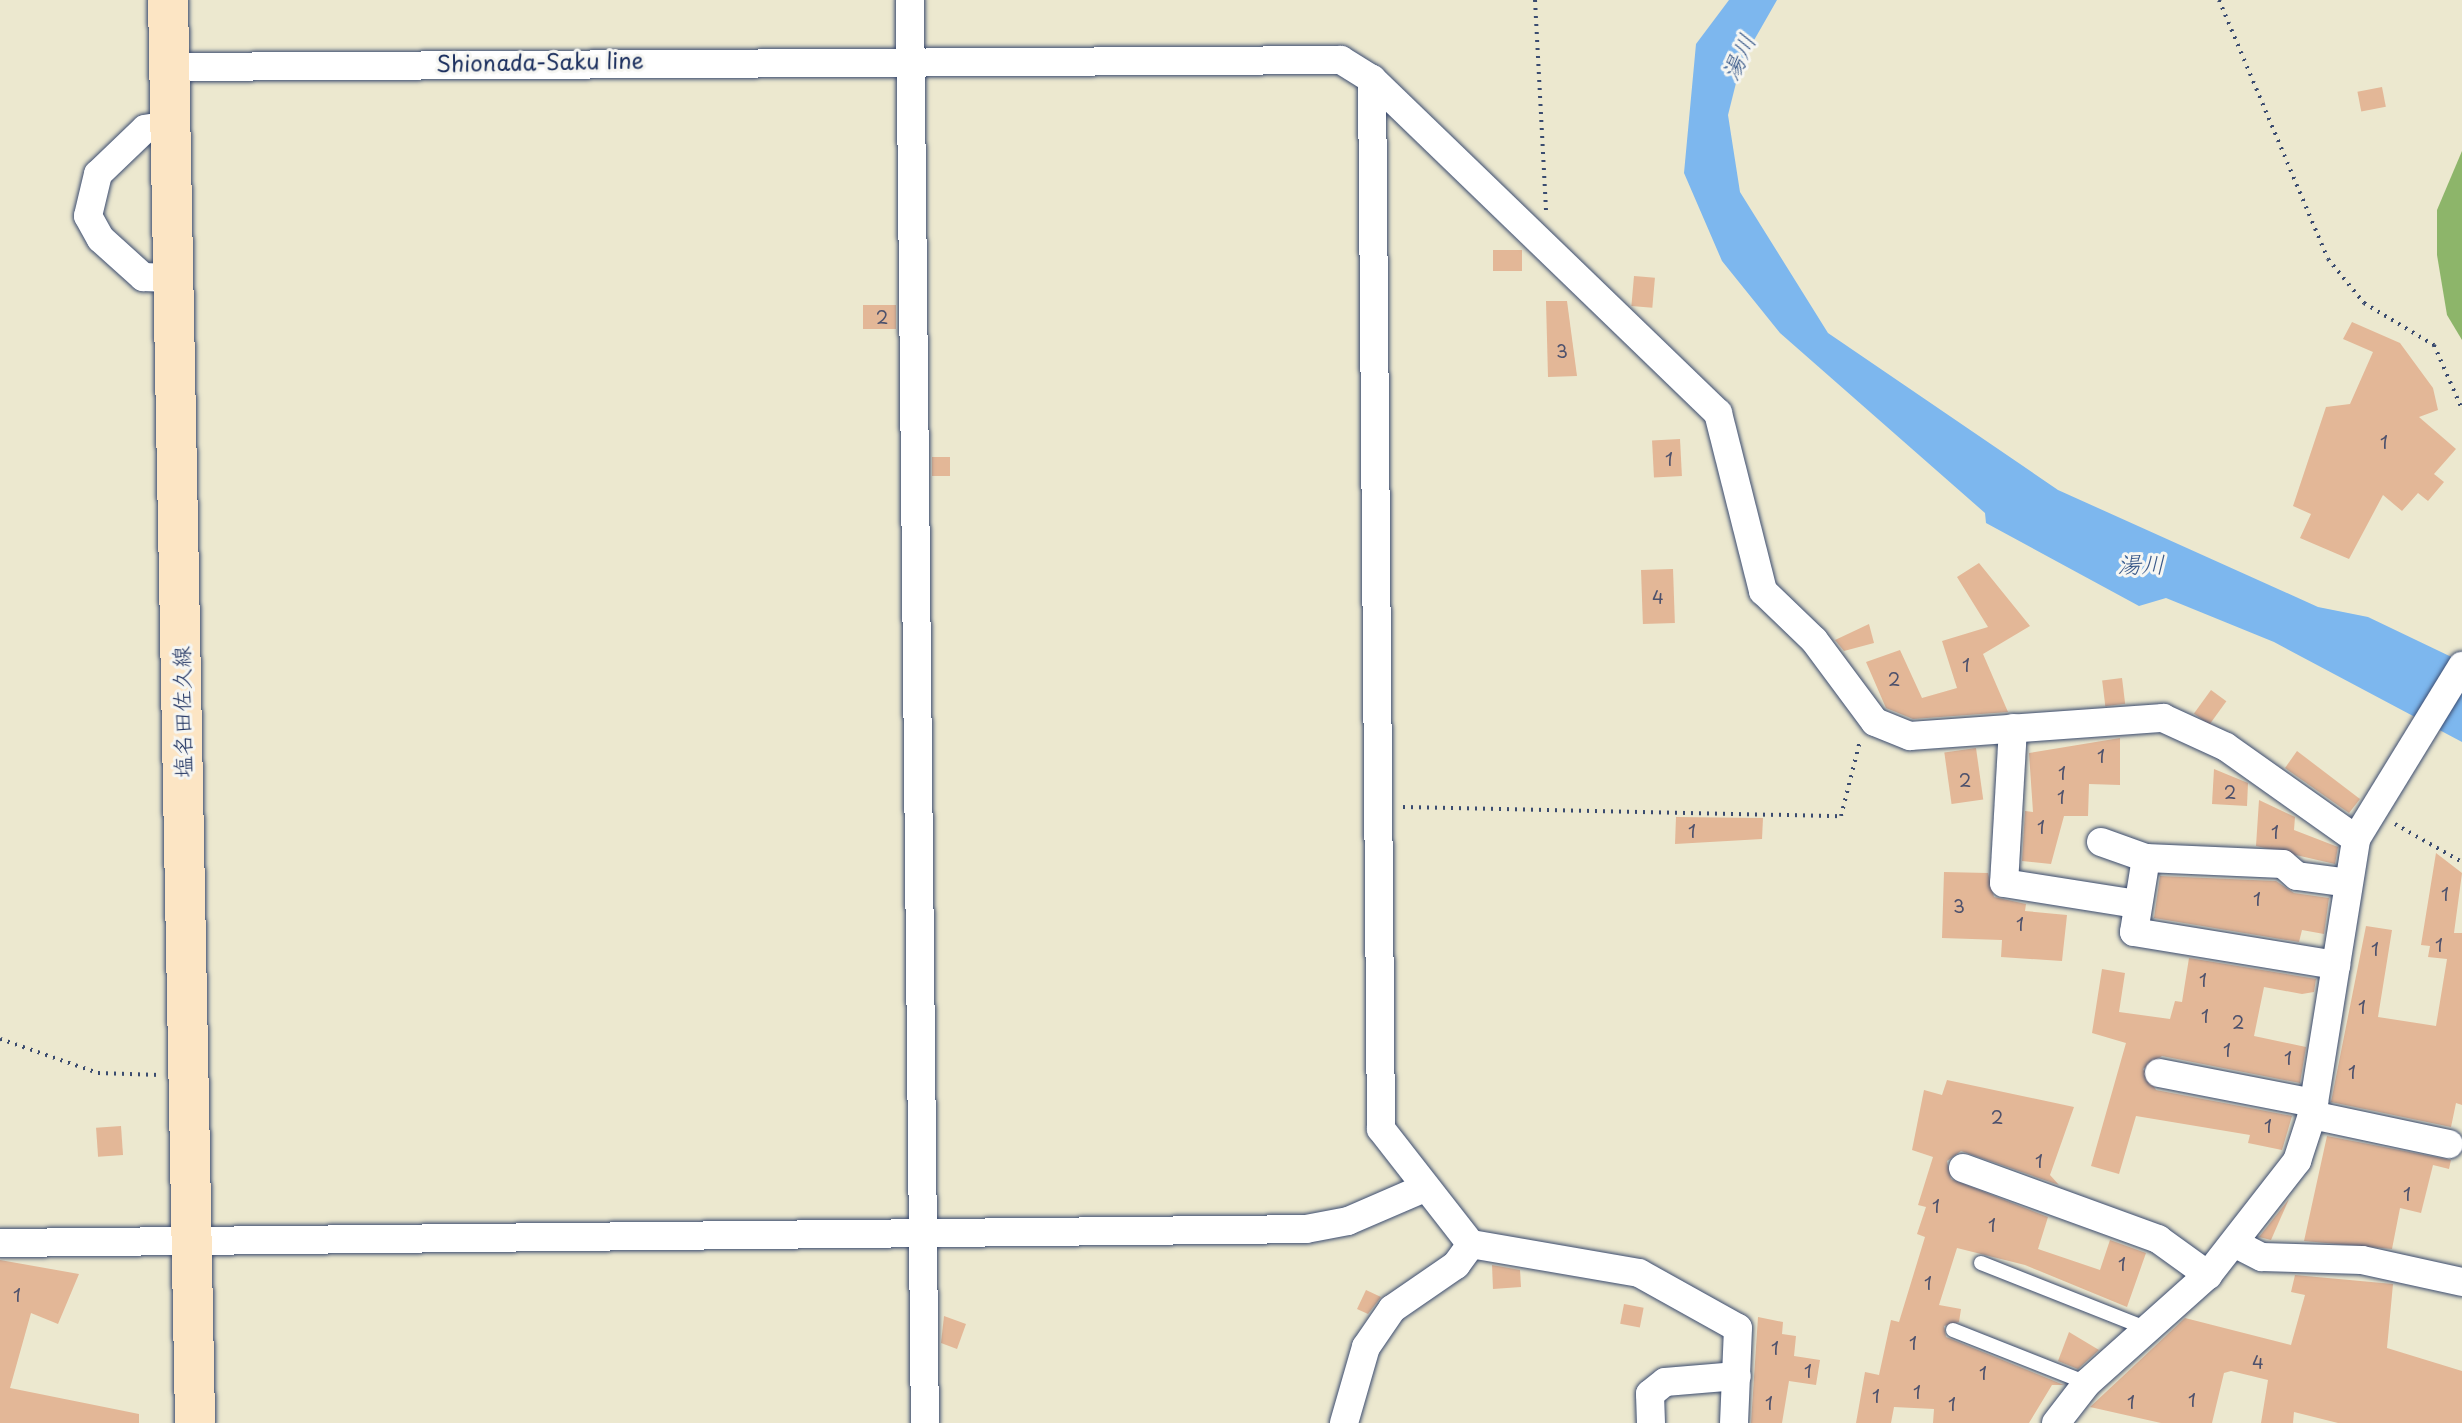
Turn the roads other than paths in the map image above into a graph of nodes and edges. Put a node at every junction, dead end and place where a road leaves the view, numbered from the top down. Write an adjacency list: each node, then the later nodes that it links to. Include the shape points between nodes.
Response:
1 (168, 0): 4 (main road, 塩名田佐久線)
2 (910, 0): 3 (street)
3 (911, 58): 4 (street, Shionada-Saku line); 5 (street, Shionada-Saku line, via 1325,59); 21 (street)
4 (169, 67): 6 (main road, 塩名田佐久線)
5 (1372, 79): 9 (street, via 1718,413 1763,591 1814,640 1875,722 1910,736); 20 (street, via 1378,1113 1387,1141)
6 (169, 125): 7 (main road, 塩名田佐久線); 7 (street, via 145,129 98,174 88,216 101,239 143,277)
7 (171, 278): 22 (main road, 塩名田佐久線)
8 (2462, 666): 10 (street)
9 (2013, 728): 10 (street, via 2163,718); 14 (street, via 2004,883)
10 (2365, 820): 13 (street)
11 (2101, 842): 12 (street)
12 (2146, 858): 13 (street, via 2283,864 2297,876); 14 (street)
13 (2349, 883): 15 (street)
14 (2137, 904): 15 (street, via 2134,932)
15 (2336, 965): 17 (street)
16 (2159, 1073): 17 (street)
17 (2313, 1109): 18 (street); 25 (street, via 2297,1161)
18 (2449, 1144)
19 (1963, 1168): 27 (street, via 2158,1239)
20 (1422, 1189): 21 (street, via 1348,1221 1306,1229); 24 (street)
21 (926, 1236): 22 (street); 34 (street)
22 (193, 1239): 23 (street); 33 (main road, 塩名田佐久線)
23 (0, 1243)
24 (1471, 1244): 31 (street, via 1639,1273 1738,1328); 35 (street, via 1456,1265 1392,1309 1366,1347)
25 (2236, 1244): 27 (street); 28 (street, via 2262,1257 2362,1260)
26 (1981, 1263): 29 (lane)
27 (2208, 1275): 29 (street)
28 (2462, 1282)
29 (2145, 1328): 32 (street)
30 (1953, 1330): 32 (lane)
31 (1737, 1376): 36 (street, via 1665,1382 1650,1394); 37 (street)
32 (2087, 1383): 38 (street)
33 (195, 1423)
34 (925, 1423)
35 (1344, 1423)
36 (1651, 1423)
37 (1734, 1423)
38 (2056, 1423)

